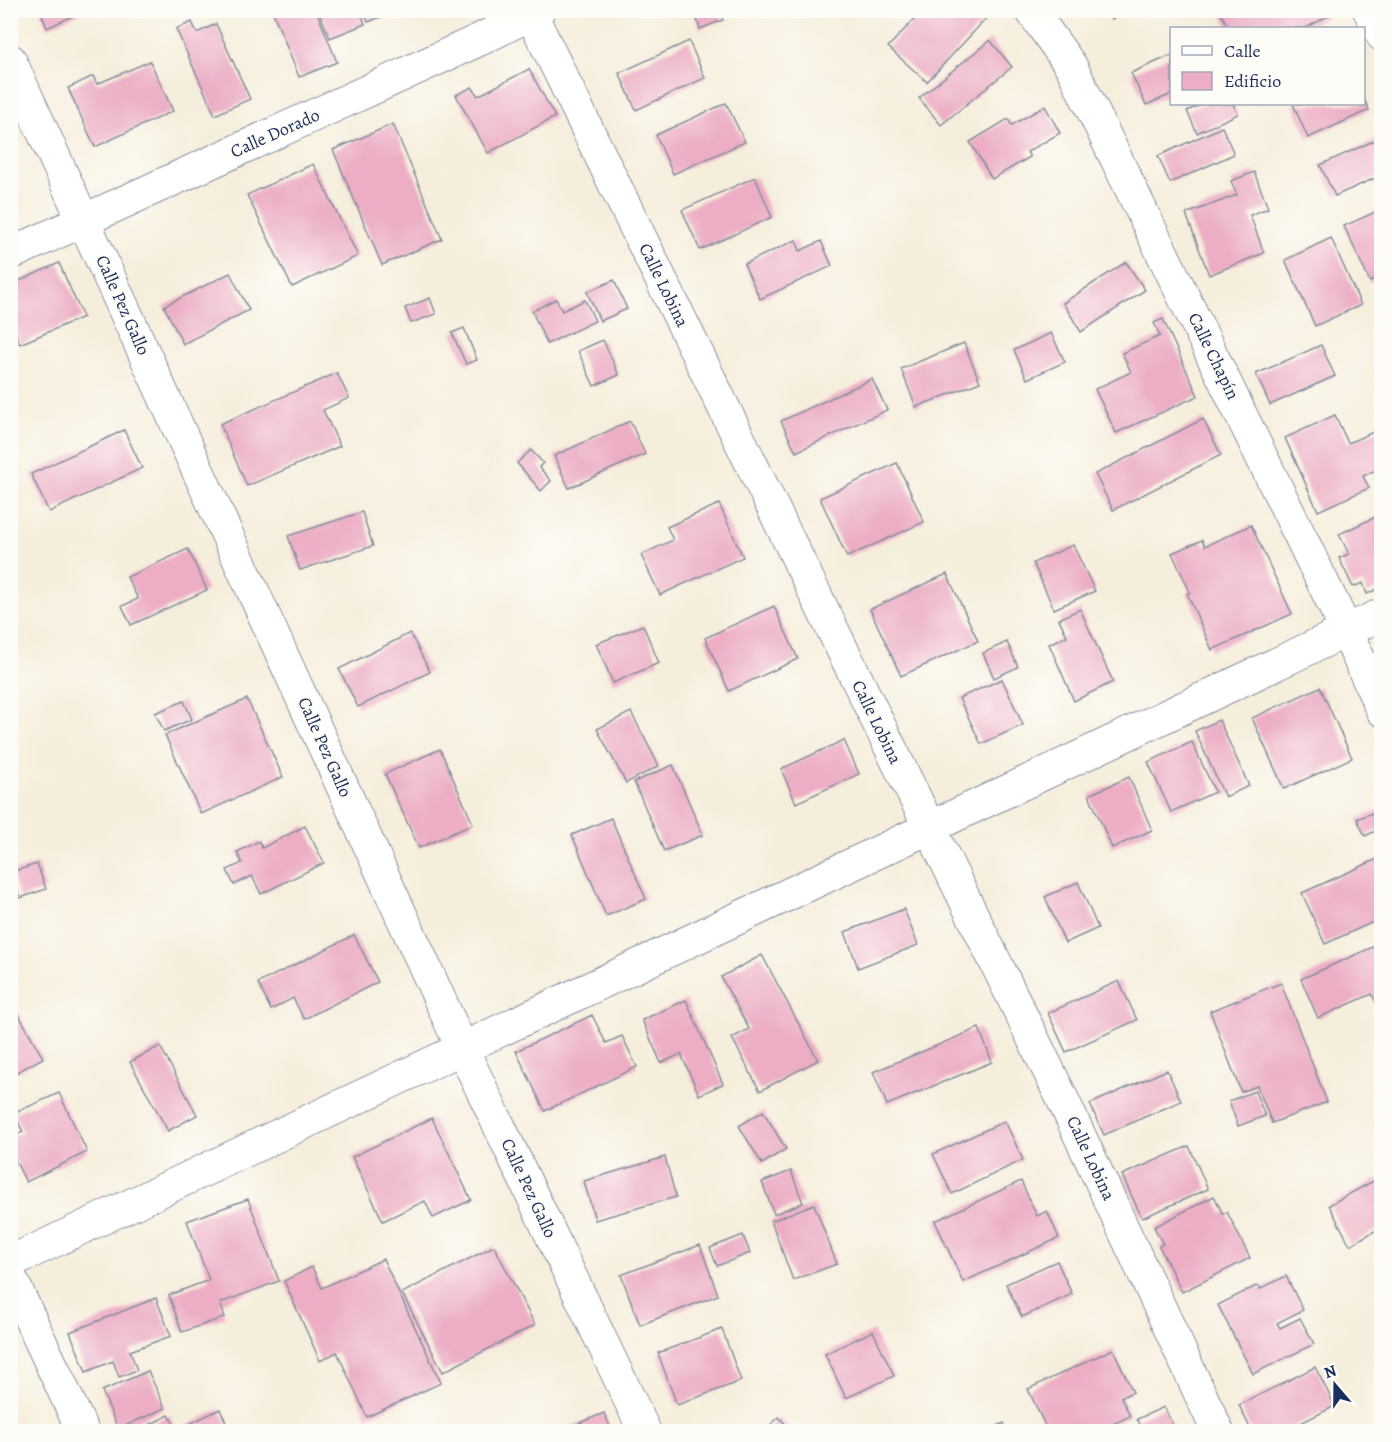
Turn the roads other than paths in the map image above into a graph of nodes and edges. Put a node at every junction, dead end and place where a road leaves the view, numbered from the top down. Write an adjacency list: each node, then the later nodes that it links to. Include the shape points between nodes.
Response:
1 (1031, 10): 9 (street, Calle Chapín, via 1071,66)
2 (1369, 10): 4 (street)
3 (535, 12): 6 (street, Calle Dorado); 11 (street, Calle Lobina)
4 (1382, 35)
5 (10, 60): 6 (street, Calle Pez Gallo)
6 (85, 220): 7 (street, Calle Dorado); 12 (street, Calle Pez Gallo)
7 (10, 254)
8 (1382, 614): 9 (street)
9 (1346, 630): 10 (street, Calle Chapín); 11 (street)
10 (1382, 710)
11 (930, 828): 12 (street); 17 (street, Calle Lobina)
12 (462, 1048): 13 (street); 16 (street, Calle Pez Gallo)
13 (10, 1262)
14 (10, 1276): 15 (street)
15 (83, 1431)
16 (645, 1431)
17 (1218, 1431)

